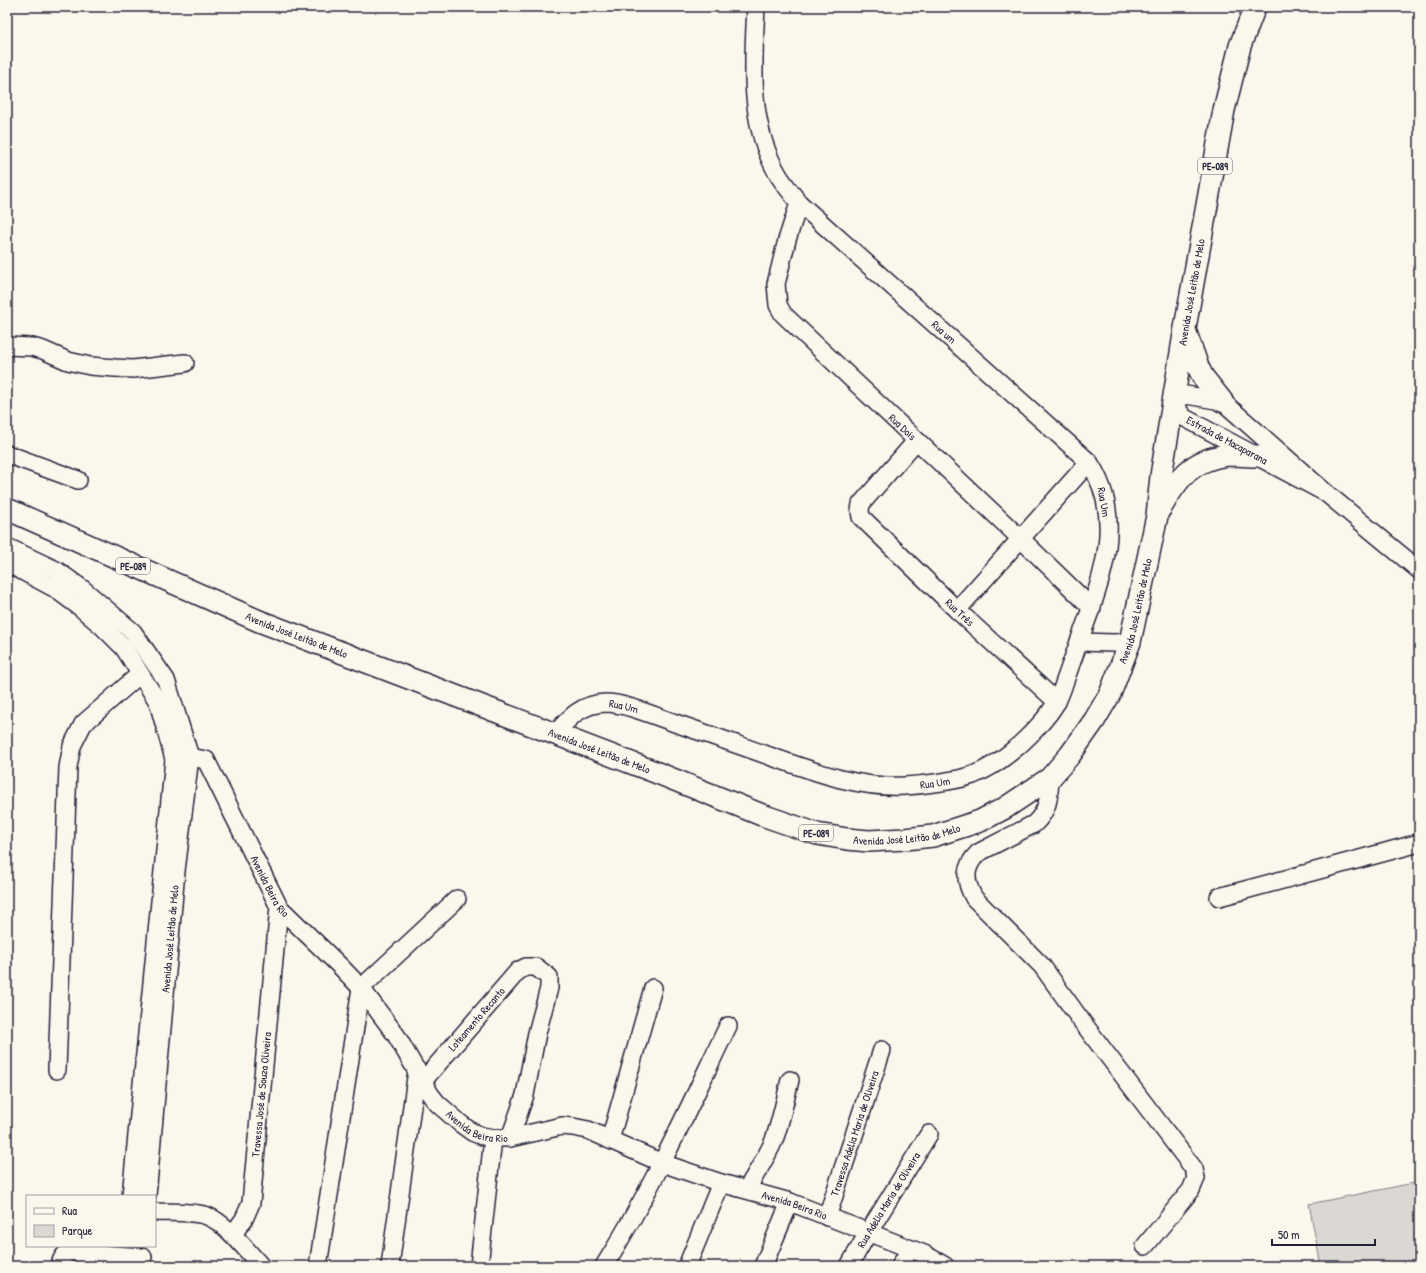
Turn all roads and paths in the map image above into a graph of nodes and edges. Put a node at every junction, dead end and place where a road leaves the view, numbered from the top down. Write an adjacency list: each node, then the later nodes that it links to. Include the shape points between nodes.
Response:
1 (756, 7): 3 (street, Rua um, via 753,69 757,121 765,147 779,176)
2 (1255, 7): 4 (main road, Avenida José Leitão de Melo / PE-089, via 1240,46 1224,110)
3 (799, 203): 9 (street, Rua Dois, via 776,284 776,300 780,310); 12 (street, Rua um)
4 (1184, 328): 7 (main road, via 1203,377); 8 (main road, Avenida José Leitão de Melo / PE-089)
5 (7, 346): 6 (street, via 32,347 68,361 90,366 133,369)
6 (185, 364)
7 (1222, 401): 8 (street, via 1186,395); 14 (street, Estrada de Macaparana)
8 (1173, 402): 11 (street, Estrada de Macaparana, via 1183,417); 16 (main road, Avenida José Leitão de Melo / PE-089)
9 (916, 441): 17 (street, Rua Dois); 22 (street, Rua Três, via 861,504 861,515)
10 (7, 454): 13 (street)
11 (1258, 456): 14 (street, Estrada de Macaparana); 16 (main road, via 1222,456 1194,466 1174,485)
12 (1089, 462): 17 (street); 21 (street, Rua Um, via 1101,484 1108,517 1108,550)
13 (78, 480)
14 (1326, 493): 20 (street, Estrada de Macaparana)
15 (7, 509): 28 (main road, Avenida José Leitão de Melo / PE-089, via 259,622)
16 (1157, 516): 24 (main road, Avenida José Leitão de Melo / PE-089)
17 (1021, 539): 21 (street, Rua Dois); 22 (street)
18 (7, 547): 26 (street, Avenida José Leitão de Melo, via 56,570 84,590 132,632 166,680)
19 (7, 563): 25 (street, Avenida José Leitão de Melo, via 54,588 92,618 124,648)
20 (1419, 570)
21 (1092, 608): 23 (street, Rua Um)
22 (957, 610): 27 (street, Rua Três)
23 (1079, 642): 24 (street); 27 (street, Rua Um)
24 (1130, 642): 30 (main road, Avenida José Leitão de Melo / PE-089, via 1110,694 1070,755)
25 (140, 674): 26 (street, Avenida José Leitão de Melo); 40 (street, via 83,724 69,756)
26 (165, 700): 29 (street, Avenida José Leitão de Melo)
27 (1057, 702): 28 (street, Rua Um, via 1028,738 987,768 972,775 904,786 853,782 816,772 617,704 596,704 572,714)
28 (555, 734): 30 (main road, Avenida José Leitão de Melo / PE-089, via 817,834 869,841 933,836 980,821 1005,808)
29 (182, 758): 34 (street, Avenida Beira Rio, via 207,761); 37 (street, Avenida José Leitão de Melo)
30 (1050, 778): 57 (street, via 1049,797 1041,818 978,853 968,866 967,882 974,898 1042,966 1194,1169 1196,1178 1191,1190)
31 (1419, 843): 32 (street)
32 (1219, 897)
33 (458, 899): 35 (street)
34 (279, 907): 35 (street, Avenida Beira Rio); 56 (street, Travessa José de Souza Oliveira, via 251,1203)
35 (361, 988): 41 (street, Avenida Beira Rio, via 396,1035); 62 (street)
36 (654, 988): 46 (street)
37 (158, 998): 50 (street, Avenida José Leitão de Melo); 51 (street, Avenida José Leitão de Melo)
38 (728, 1026): 47 (street)
39 (882, 1050): 54 (street, Travessa Adelia Maria de Oliveira)
40 (57, 1070)
41 (420, 1076): 44 (street, Avenida Beira Rio, via 437,1103 461,1124 472,1132); 45 (street, Loteamento Recanto, via 518,971 536,966 548,977 549,988 525,1095); 63 (street)
42 (790, 1080): 49 (street, via 773,1140)
43 (929, 1134): 55 (street, Rua Adelia Maria de Oliveira)
44 (493, 1138): 45 (street, Avenida Beira Rio); 64 (street)
45 (510, 1138): 46 (street, Avenida Beira Rio, via 562,1126 588,1130)
46 (610, 1140): 47 (street, Avenida Beira Rio)
47 (662, 1163): 48 (street, Avenida Beira Rio); 65 (street)
48 (721, 1183): 49 (street, Avenida Beira Rio); 66 (street)
49 (747, 1190): 52 (street, Avenida Beira Rio)
50 (131, 1195)
51 (147, 1195)
52 (790, 1202): 54 (street, Avenida Beira Rio); 67 (street)
53 (156, 1212): 56 (street, via 208,1216)
54 (827, 1217): 55 (street, Avenida Beira Rio)
55 (868, 1232): 58 (street, Avenida Beira Rio); 68 (street, Rua Adelia Maria de Oliveira)
56 (233, 1234): 61 (street)
57 (1145, 1246)
58 (910, 1249): 69 (street); 70 (street, Avenida Beira Rio)
59 (136, 1256): 60 (street, via 70,1252 63,1257)
60 (60, 1266)
61 (261, 1266)
62 (318, 1266)
63 (390, 1266)
64 (479, 1266)
65 (604, 1266)
66 (687, 1266)
67 (763, 1266)
68 (849, 1266)
69 (900, 1266)
70 (945, 1266)

